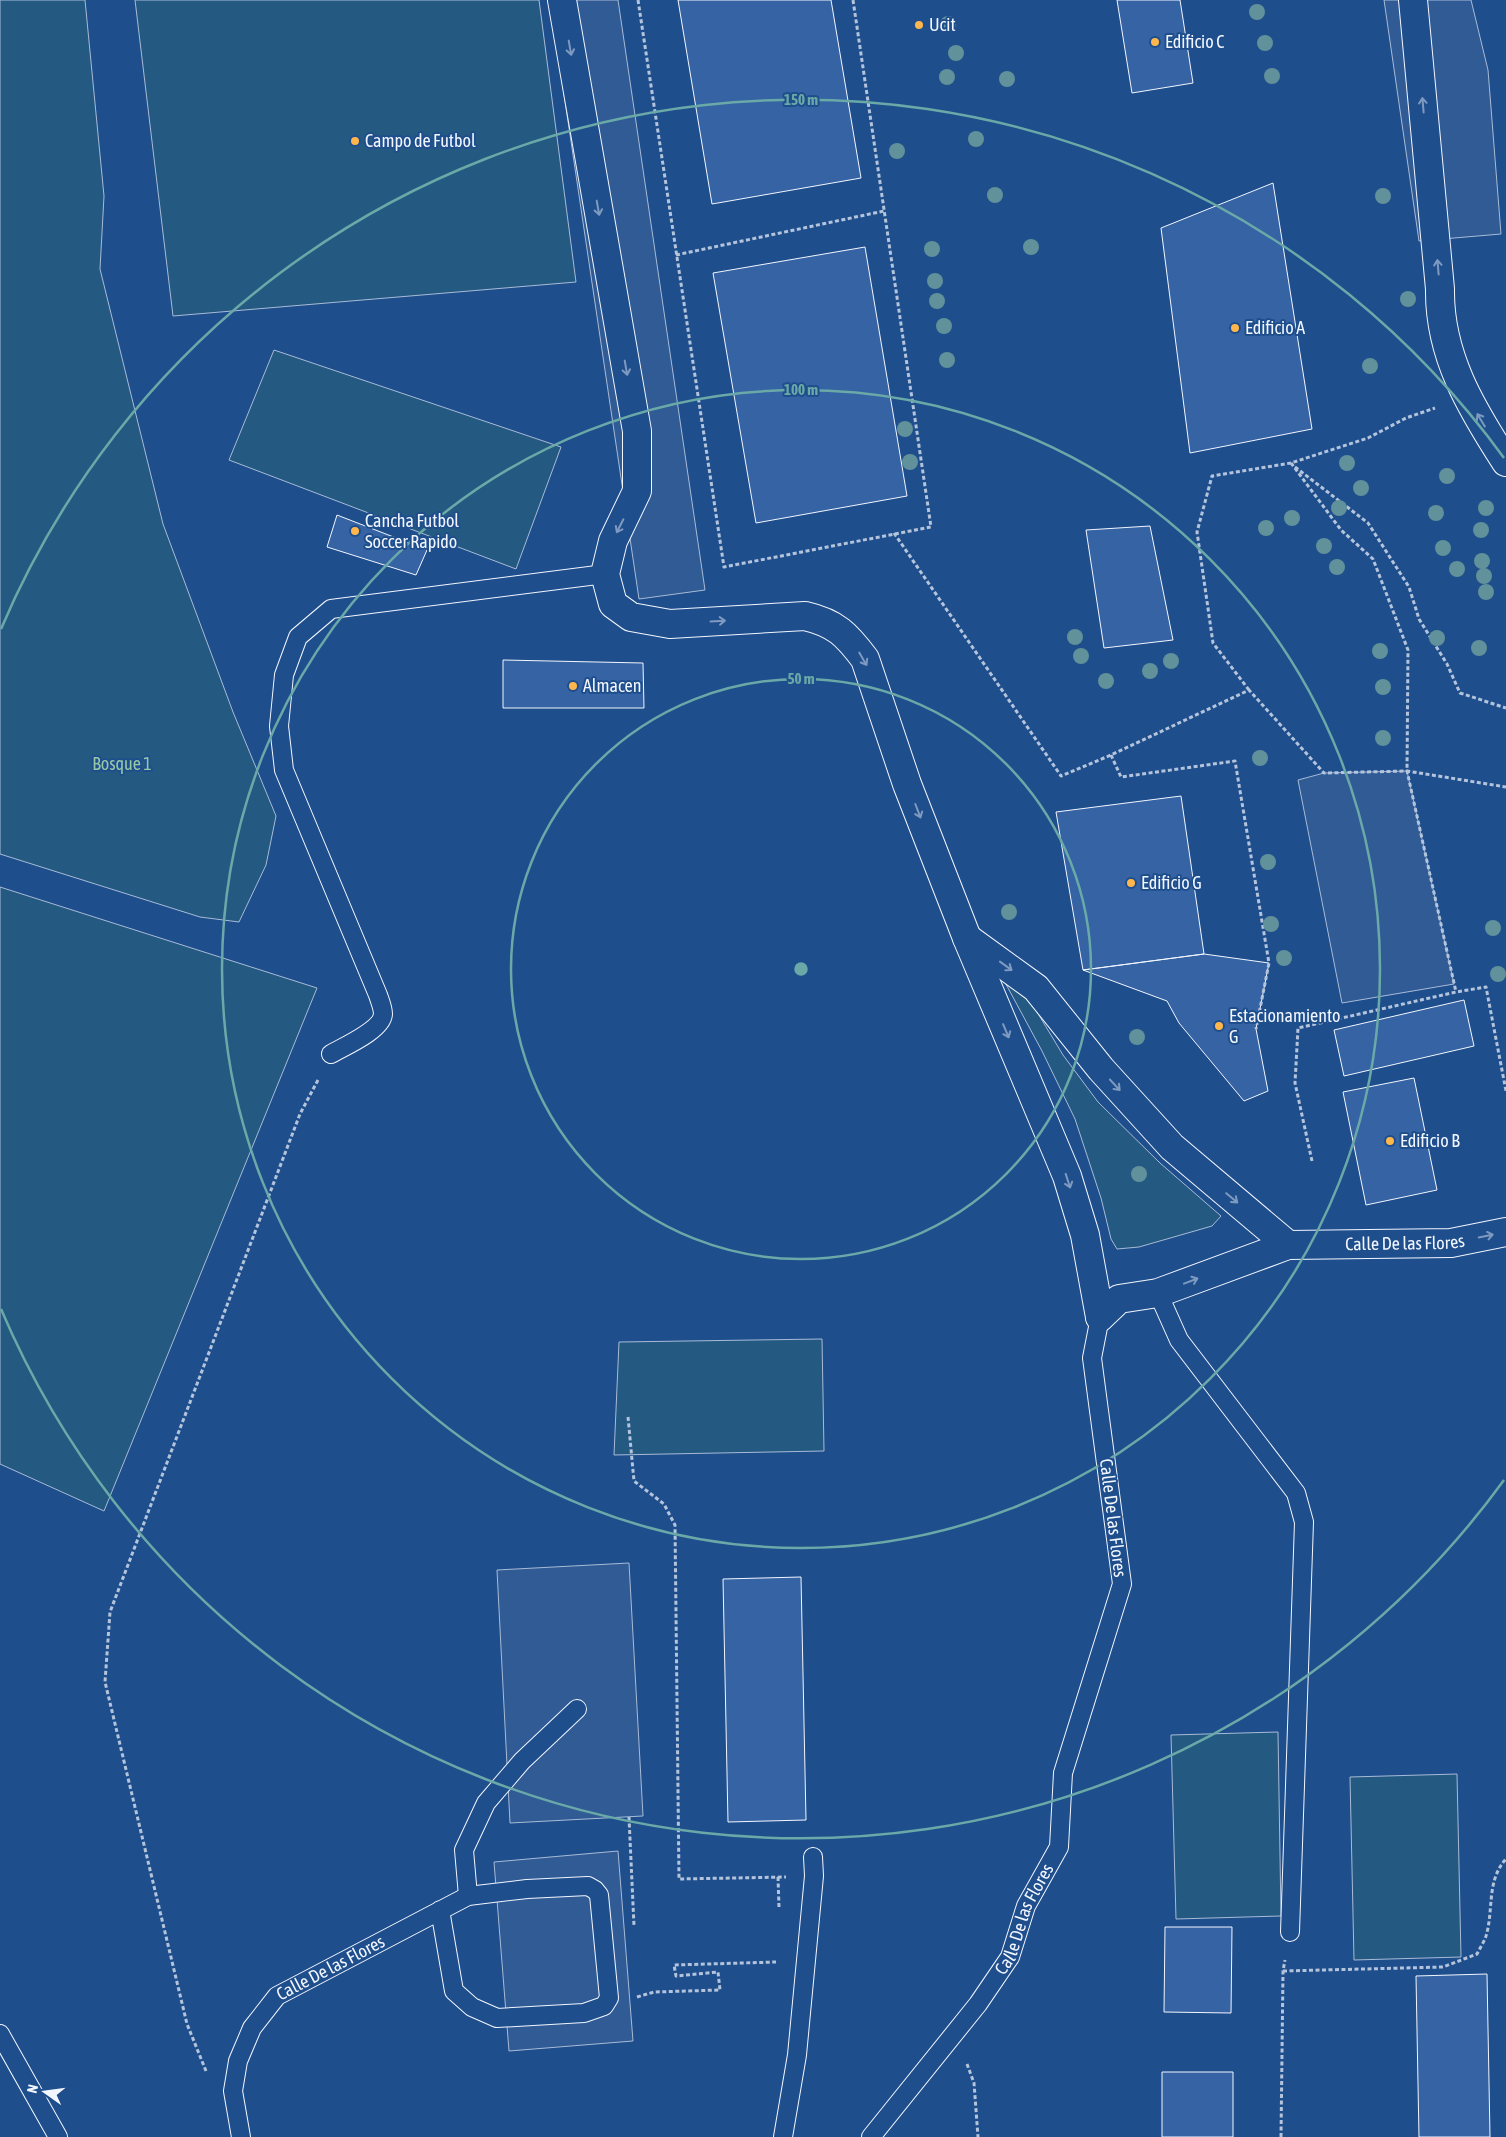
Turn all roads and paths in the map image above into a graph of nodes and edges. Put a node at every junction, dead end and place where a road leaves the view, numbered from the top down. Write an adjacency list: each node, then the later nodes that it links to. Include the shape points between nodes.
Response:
1 (562, 0): 11 (street, one-way to 11, via 637,431 638,491 612,541)
2 (638, 0): 6 (path)
3 (853, 0): 5 (path)
4 (1413, 0): 7 (street, one-way to 4, via 1440,311)
5 (884, 211): 6 (path); 10 (path, via 931,527)
6 (676, 255): 10 (path, via 724,567)
7 (1462, 389): 8 (street, one-way to 7); 9 (path, via 1430,412 1406,418 1368,438)
8 (1506, 462)
9 (1291, 464): 12 (path, via 1212,476 1197,532 1213,643); 13 (path, via 1368,523 1409,587 1419,619 1447,664 1460,693); 15 (path, via 1342,530 1373,559 1408,650)
10 (894, 533): 14 (path, via 1061,776)
11 (605, 574): 17 (street, one-way to 17, via 613,604 631,617 670,624 805,616 827,621 853,644 865,659 907,784); 20 (lane, via 331,609 298,637 284,675 279,726 284,770 383,1013 380,1024 374,1029)
12 (1250, 690): 14 (path); 15 (path, via 1324,773)
13 (1506, 708)
14 (1111, 755): 19 (path, via 1121,777 1235,761 1269,964)
15 (1407, 772): 16 (path); 18 (path)
16 (1506, 788)
17 (967, 938): 24 (street, one-way to 24, via 1036,988 1101,1070 1172,1147); 26 (street, one-way to 26, via 1067,1176 1085,1236)
18 (1456, 992): 21 (path, via 1486,987); 22 (path, via 1298,1028 1295,1083)
19 (1256, 1029)
20 (331, 1054): 44 (path, via 300,1114 110,1612 105,1682 187,2024 209,2080)
21 (1506, 1091)
22 (1312, 1161)
23 (1506, 1232): 24 (street, Calle De las Flores, one-way to 23, via 1451,1243)
24 (1288, 1245): 25 (street, Calle De las Flores, one-way to 24)
25 (1158, 1293): 26 (street, Calle De las Flores, via 1119,1299); 36 (lane, via 1179,1340 1296,1493 1304,1522)
26 (1100, 1318): 42 (lane, Calle De las Flores, via 1092,1358 1122,1584 1062,1774 1059,1847 1026,1906 1010,1957)
27 (628, 1417): 32 (path, via 634,1481 664,1504 675,1525 679,1879)
28 (577, 1709): 33 (lane, via 522,1761 486,1803 464,1850)
29 (630, 1817): 35 (path)
30 (813, 1857): 32 (lane)
31 (1506, 1859): 38 (path, via 1498,1867 1486,1936 1477,1954 1443,1967)
32 (814, 1876): 47 (lane, via 797,2055)
33 (468, 1896): 34 (lane); 34 (lane, via 588,1886 595,1890 599,1896 609,1998 604,2006 584,2013 497,2018 472,2007 454,1991)
34 (440, 1910): 44 (lane, Calle De las Flores, via 277,1996 252,2028 238,2061)
35 (634, 1931)
36 (1290, 1932): 38 (path)
37 (782, 1961): 40 (path, via 674,1965 676,1976 718,1972 720,1990)
38 (1283, 1971): 50 (path)
39 (636, 1988): 41 (path)
40 (654, 1992)
41 (637, 1997)
42 (956, 2032): 48 (lane, Calle De las Flores); 49 (path, via 974,2083)
43 (0, 2034): 45 (lane)
44 (232, 2091): 46 (lane, Calle De las Flores)
45 (58, 2137)
46 (241, 2137)
47 (783, 2137)
48 (871, 2137)
49 (978, 2137)
50 (1281, 2137)

